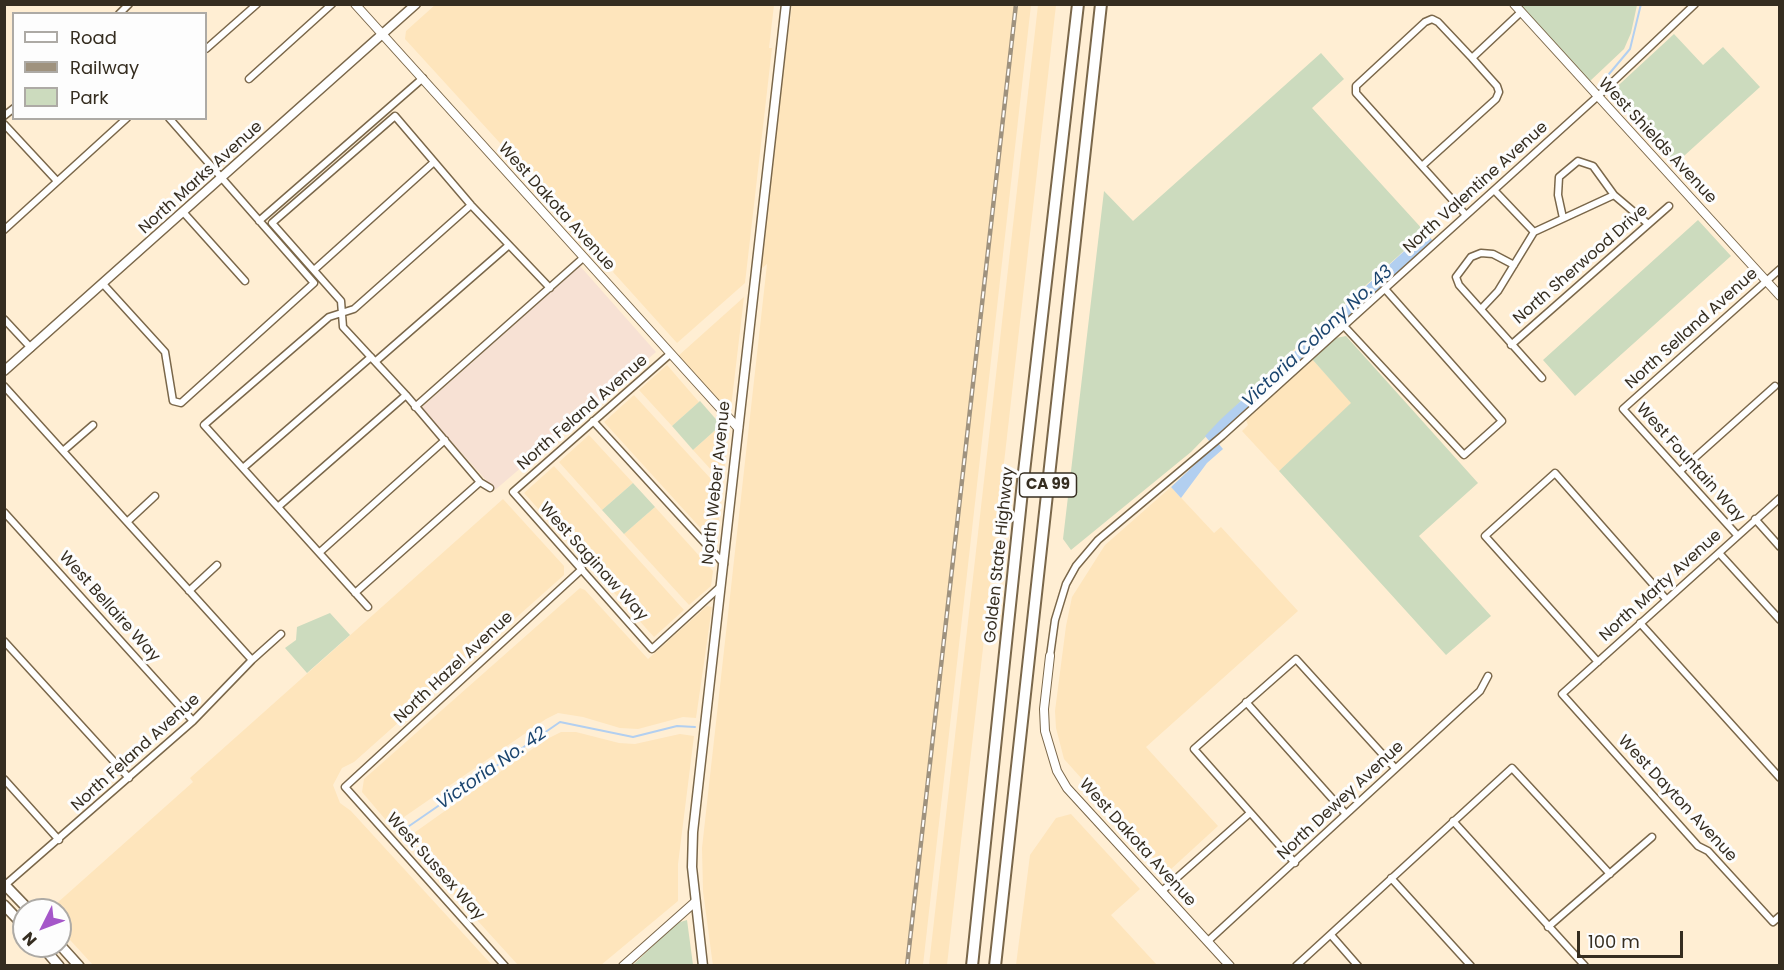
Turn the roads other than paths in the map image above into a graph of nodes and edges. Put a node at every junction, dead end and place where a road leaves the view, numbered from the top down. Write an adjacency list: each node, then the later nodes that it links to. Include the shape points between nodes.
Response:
1 (257, 4): 12 (street)
2 (332, 4): 15 (street)
3 (355, 4): 11 (street, West Dakota Avenue)
4 (416, 4): 11 (main road, North Marks Avenue)
5 (786, 4): 63 (main road, North Weber Avenue)
6 (1078, 4): 121 (highway, Golden State Highway / CA 99)
7 (1101, 4): 125 (highway, CA 99)
8 (1514, 4): 10 (street, West Shields Avenue)
9 (1695, 4): 16 (street, North Valentine Avenue)
10 (1521, 12): 13 (street); 16 (street, West Shields Avenue)
11 (383, 34): 14 (street, West Dakota Avenue); 22 (main road, North Marks Avenue)
12 (207, 48)
13 (1472, 58): 21 (street, via 1497,86 1496,99); 21 (street, via 1432,19 1356,86 1356,93)
14 (423, 78): 31 (street); 36 (street, West Dakota Avenue)
15 (249, 79)
16 (1598, 96): 24 (street, North Valentine Avenue); 41 (street, West Shields Avenue)
17 (125, 120): 23 (street)
18 (171, 120): 22 (street)
19 (4, 124): 23 (street)
20 (434, 162): 26 (street); 39 (street); 39 (street, via 395,116 272,224)
21 (1422, 166): 29 (street)
22 (222, 179): 28 (main road, North Marks Avenue); 31 (street)
23 (57, 181): 33 (street)
24 (1494, 190): 29 (street, North Valentine Avenue); 34 (street)
25 (1614, 195): 30 (street); 30 (street, via 1593,166 1578,161 1559,177); 32 (street)
26 (471, 205): 35 (street); 47 (street, via 354,309)
27 (1669, 206): 32 (street, North Sherwood Drive)
28 (184, 213): 40 (street); 42 (main road, North Marks Avenue)
29 (1466, 215): 44 (street, North Valentine Avenue)
30 (1563, 218): 34 (street)
31 (260, 221): 42 (street, via 314,283 181,403 173,401 165,352)
32 (1647, 224): 50 (street, North Sherwood Drive)
33 (4, 230)
34 (1533, 232): 37 (street)
35 (509, 245): 43 (street); 53 (street)
36 (583, 258): 43 (street); 52 (street, West Dakota Avenue)
37 (1514, 265): 46 (street); 46 (street, via 1493,254 1481,253 1462,265 1456,277 1459,285)
38 (1779, 269): 41 (street, North Selland Avenue)
39 (314, 270): 47 (street, via 341,301)
40 (245, 281)
41 (1766, 281): 45 (street, West Shields Avenue); 60 (street, North Selland Avenue)
42 (104, 285): 51 (main road, North Marks Avenue)
43 (550, 288): 59 (street)
44 (1385, 289): 49 (street, North Valentine Avenue); 49 (street, via 1502,421 1464,455)
45 (1779, 296)
46 (1482, 308): 50 (street)
47 (341, 313): 53 (street, via 343,327); 66 (street, via 329,317 204,425)
48 (4, 319): 51 (street)
49 (1344, 326): 93 (street, North Valentine Avenue, via 1088,550 1059,600)
50 (1511, 345): 55 (street)
51 (31, 348): 54 (main road, North Marks Avenue)
52 (670, 354): 61 (street, North Feland Avenue); 63 (street, West Dakota Avenue)
53 (373, 359): 58 (street); 66 (street)
54 (4, 371)
55 (1542, 378)
56 (4, 386): 65 (street)
57 (1775, 386): 67 (street)
58 (406, 395): 59 (street); 73 (street)
59 (415, 407): 64 (street)
60 (1623, 409): 67 (street, West Fountain Way)
61 (593, 422): 70 (street, North Feland Avenue); 81 (street)
62 (93, 424): 65 (street)
63 (738, 428): 81 (main road, North Weber Avenue)
64 (445, 440): 68 (street); 79 (street)
65 (63, 451): 76 (street)
66 (243, 468): 73 (street)
67 (1680, 471): 77 (street, West Fountain Way)
68 (480, 482): 69 (street); 86 (street)
69 (490, 488)
70 (513, 492): 83 (street, West Saginaw Way)
71 (155, 496): 76 (street)
72 (1779, 498): 75 (street, North Marty Avenue)
73 (279, 506): 79 (street)
74 (4, 512): 99 (street, West Bellaire Way)
75 (1755, 519): 77 (street, North Marty Avenue); 78 (street)
76 (127, 522): 85 (street)
77 (1737, 535): 80 (street, North Marty Avenue)
78 (1779, 547)
79 (320, 552): 86 (street)
80 (1719, 553): 87 (street, North Marty Avenue); 89 (street)
81 (724, 564): 84 (main road, North Weber Avenue)
82 (217, 565): 85 (street)
83 (582, 569): 84 (street, West Saginaw Way, via 652,649); 104 (street, North Hazel Avenue)
84 (721, 585): 116 (main road, North Weber Avenue, via 693,832)
85 (189, 591): 94 (street)
86 (355, 592): 88 (street)
87 (1666, 599): 90 (street, North Marty Avenue); 95 (street, via 1555,473 1485,536)
88 (368, 607)
89 (1779, 620)
90 (1640, 623): 95 (street, North Marty Avenue); 102 (street)
91 (281, 634): 94 (street, North Feland Avenue)
92 (6, 645): 101 (street)
93 (1050, 656): 114 (street, West Dakota Avenue, via 1045,731 1057,771 1067,788)
94 (252, 660): 99 (street, North Feland Avenue)
95 (1598, 662): 97 (street, North Marty Avenue)
96 (1488, 676): 100 (street, North Dewey Avenue, via 1480,691)
97 (1562, 694): 117 (street, West Dayton Avenue, via 1698,846 1708,851 1773,922)
98 (1246, 702): 100 (street, via 1296,659); 105 (street, via 1194,749); 106 (street)
99 (193, 721): 101 (street, North Feland Avenue)
100 (1395, 768): 106 (street, North Dewey Avenue)
101 (129, 778): 109 (street, North Feland Avenue)
102 (1779, 778)
103 (4, 779): 109 (street)
104 (345, 787): 122 (street, West Sussex Way)
105 (1250, 813): 110 (street); 114 (street)
106 (1345, 813): 110 (street, North Dewey Avenue)
107 (1453, 822): 111 (street, via 1512,768); 112 (street); 118 (street)
108 (1652, 837): 111 (street)
109 (59, 840): 113 (street, North Feland Avenue)
110 (1295, 863): 120 (street, North Dewey Avenue)
111 (1610, 874): 118 (street)
112 (1391, 878): 119 (street); 129 (street)
113 (5, 885): 115 (main road)
114 (1162, 891): 120 (street, West Dakota Avenue)
115 (17, 898)
116 (695, 902): 123 (street); 124 (main road, North Weber Avenue)
117 (1779, 916)
118 (1548, 927): 130 (street)
119 (1330, 935): 127 (street); 128 (street)
120 (1208, 941): 126 (street, West Dakota Avenue)
121 (972, 962)
122 (505, 966)
123 (622, 966)
124 (703, 966)
125 (994, 966)
126 (1230, 966)
127 (1296, 966)
128 (1358, 966)
129 (1472, 966)
130 (1585, 966)

